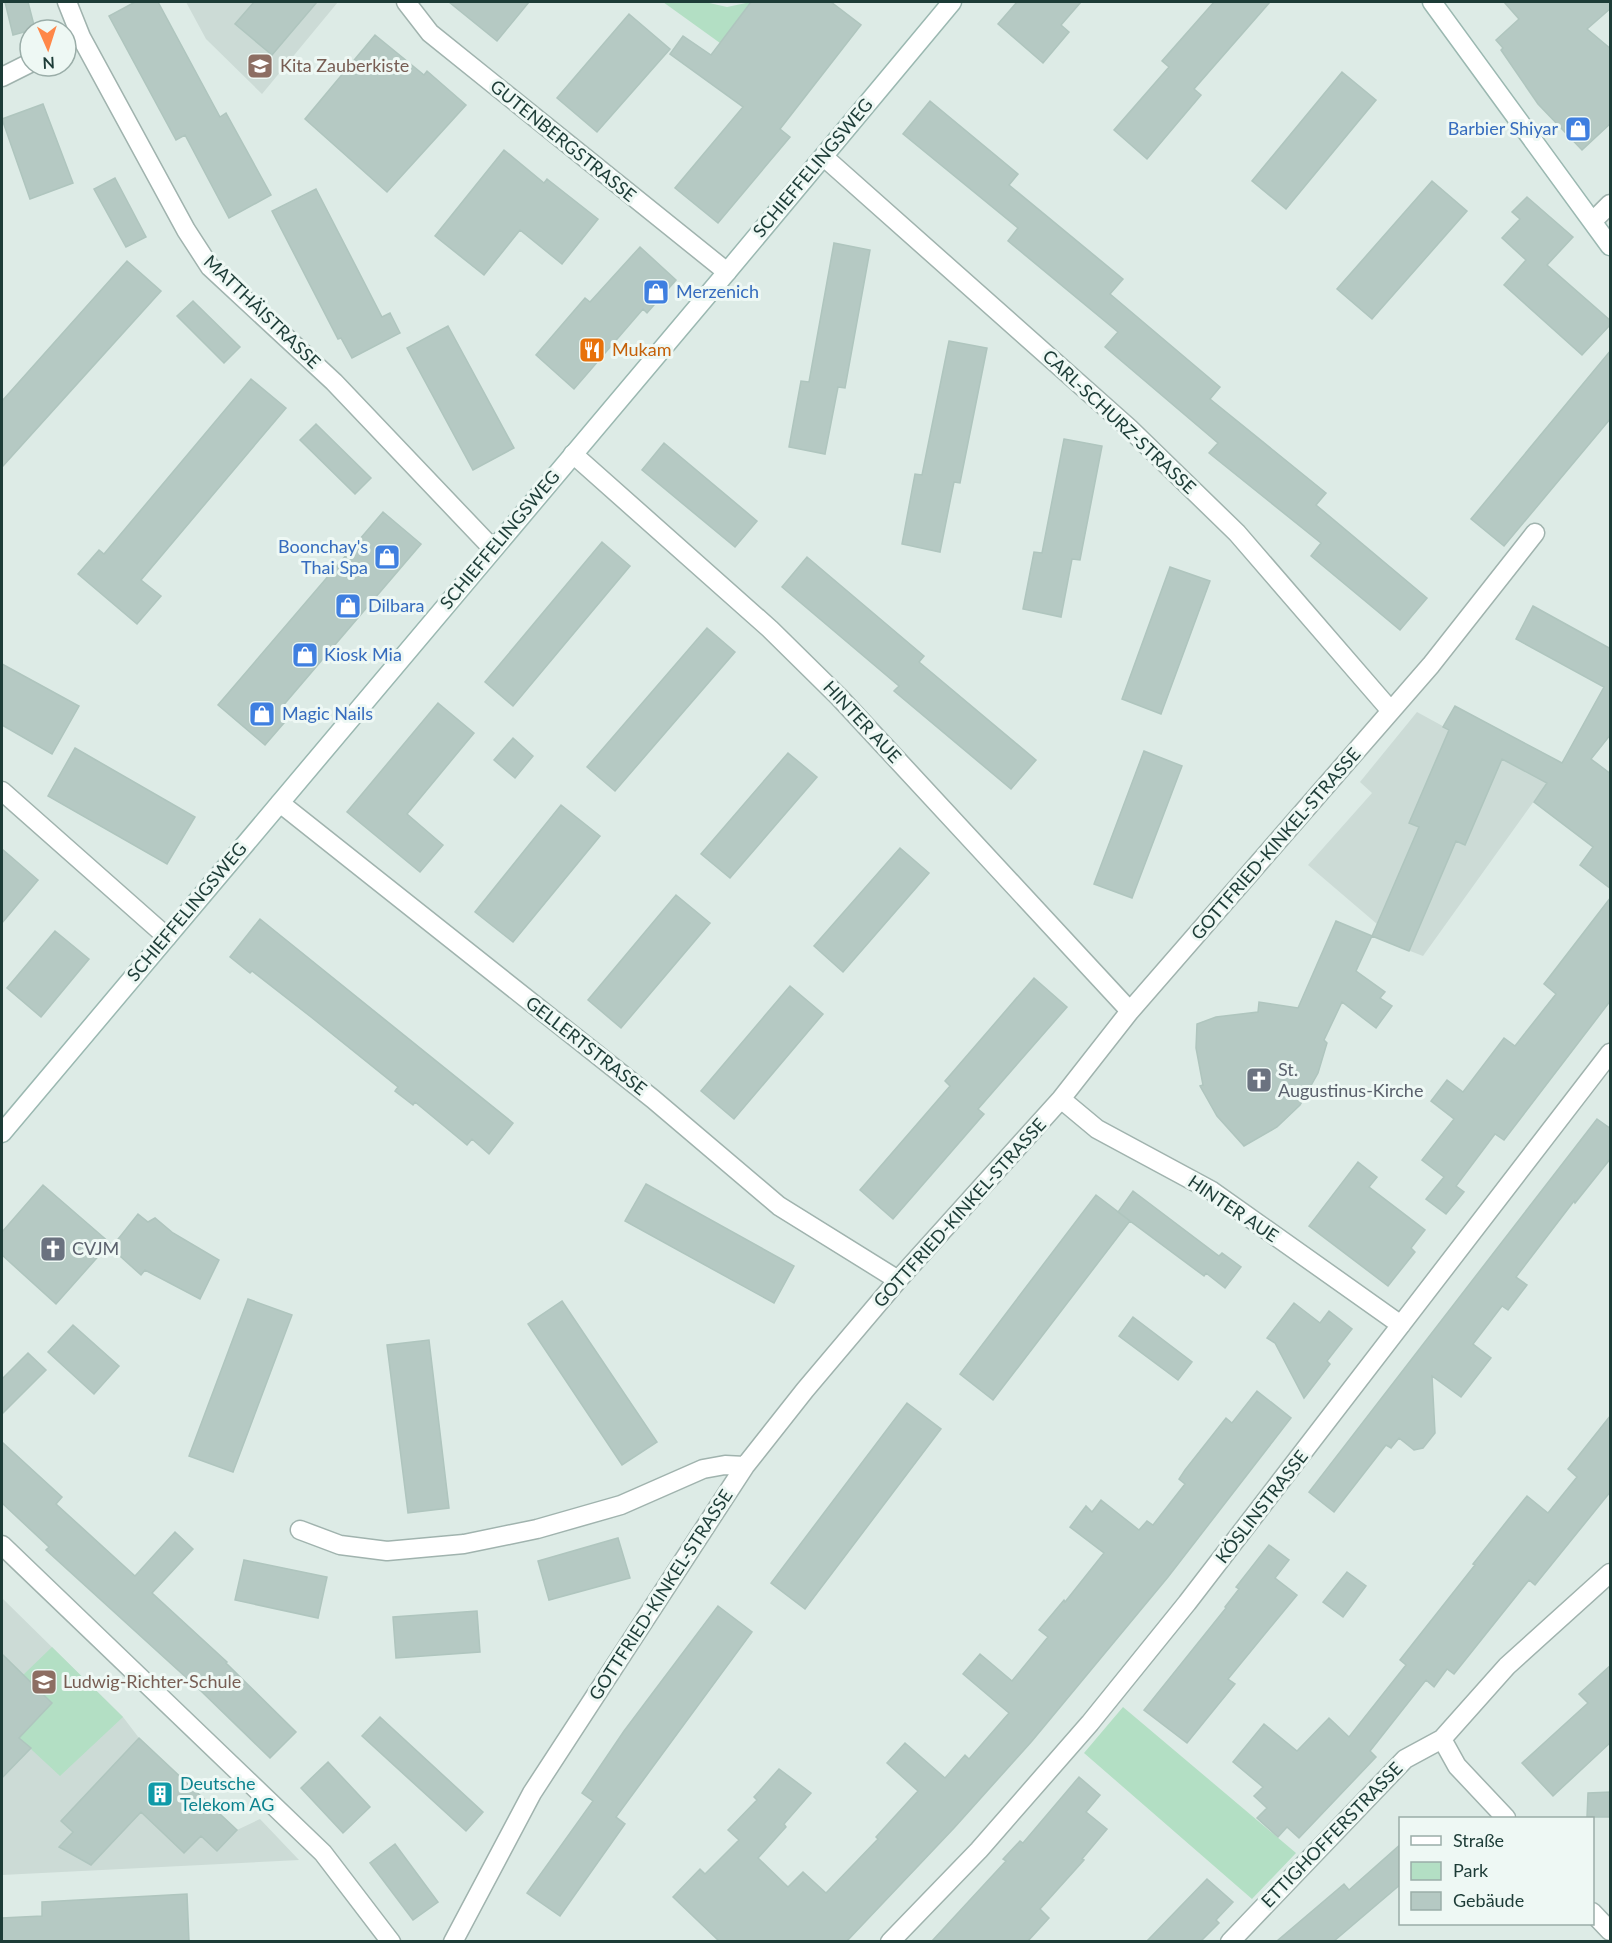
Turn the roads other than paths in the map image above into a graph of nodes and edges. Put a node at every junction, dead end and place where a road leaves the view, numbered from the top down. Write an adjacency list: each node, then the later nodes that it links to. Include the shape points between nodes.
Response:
1 (67, 2): 5 (street, MATTHÄISTRASSE)
2 (406, 2): 13 (street, GUTENBERGSTRASSE, via 430,33)
3 (952, 2): 9 (street, SCHIEFFELINGSWEG)
4 (1432, 2): 11 (street)
5 (70, 18)
6 (78, 48): 16 (street, MATTHÄISTRASSE, via 210,267 334,382)
7 (18, 69): 8 (street)
8 (2, 77)
9 (824, 156): 13 (street, SCHIEFFELINGSWEG); 17 (street, CARL-SCHURZ-STRASSE, via 1129,428 1237,533)
10 (1611, 204): 11 (street)
11 (1593, 221): 12 (street)
12 (1611, 246)
13 (727, 272): 14 (street, SCHIEFFELINGSWEG)
14 (573, 454): 16 (street, SCHIEFFELINGSWEG); 21 (street, HINTER AUE, via 770,629 832,690)
15 (1535, 532): 17 (street, GOTTFRIED-KINKEL-STRASSE)
16 (493, 549): 19 (street, SCHIEFFELINGSWEG)
17 (1391, 711): 21 (street, GOTTFRIED-KINKEL-STRASSE)
18 (2, 791): 20 (street)
19 (280, 803): 20 (street, SCHIEFFELINGSWEG); 25 (street, GELLERTSTRASSE, via 653,1099 779,1206)
20 (167, 936): 24 (street, SCHIEFFELINGSWEG)
21 (1130, 1011): 23 (street, GOTTFRIED-KINKEL-STRASSE)
22 (1611, 1053): 26 (street, KÖSLINSTRASSE)
23 (1061, 1100): 25 (street, GOTTFRIED-KINKEL-STRASSE); 26 (street, HINTER AUE, via 1097,1130 1212,1191)
24 (2, 1134)
25 (898, 1281): 27 (street, GOTTFRIED-KINKEL-STRASSE)
26 (1401, 1325): 37 (street, KÖSLINSTRASSE, via 1250,1524 1090,1723 979,1850)
27 (746, 1466): 28 (street, via 703,1469 621,1505 464,1545 387,1551 340,1545); 36 (street, GOTTFRIED-KINKEL-STRASSE, via 532,1793)
28 (300, 1530)
29 (2, 1545): 35 (street, via 323,1853)
30 (1611, 1573): 31 (street, ETTIGHOFFERSTRASSE, via 1507,1666)
31 (1442, 1739): 32 (street, via 1457,1766); 38 (street, ETTIGHOFFERSTRASSE, via 1405,1759)
32 (1505, 1817)
33 (1594, 1912): 34 (street)
34 (1611, 1931)
35 (391, 1941)
36 (453, 1941)
37 (890, 1941)
38 (1230, 1941)

